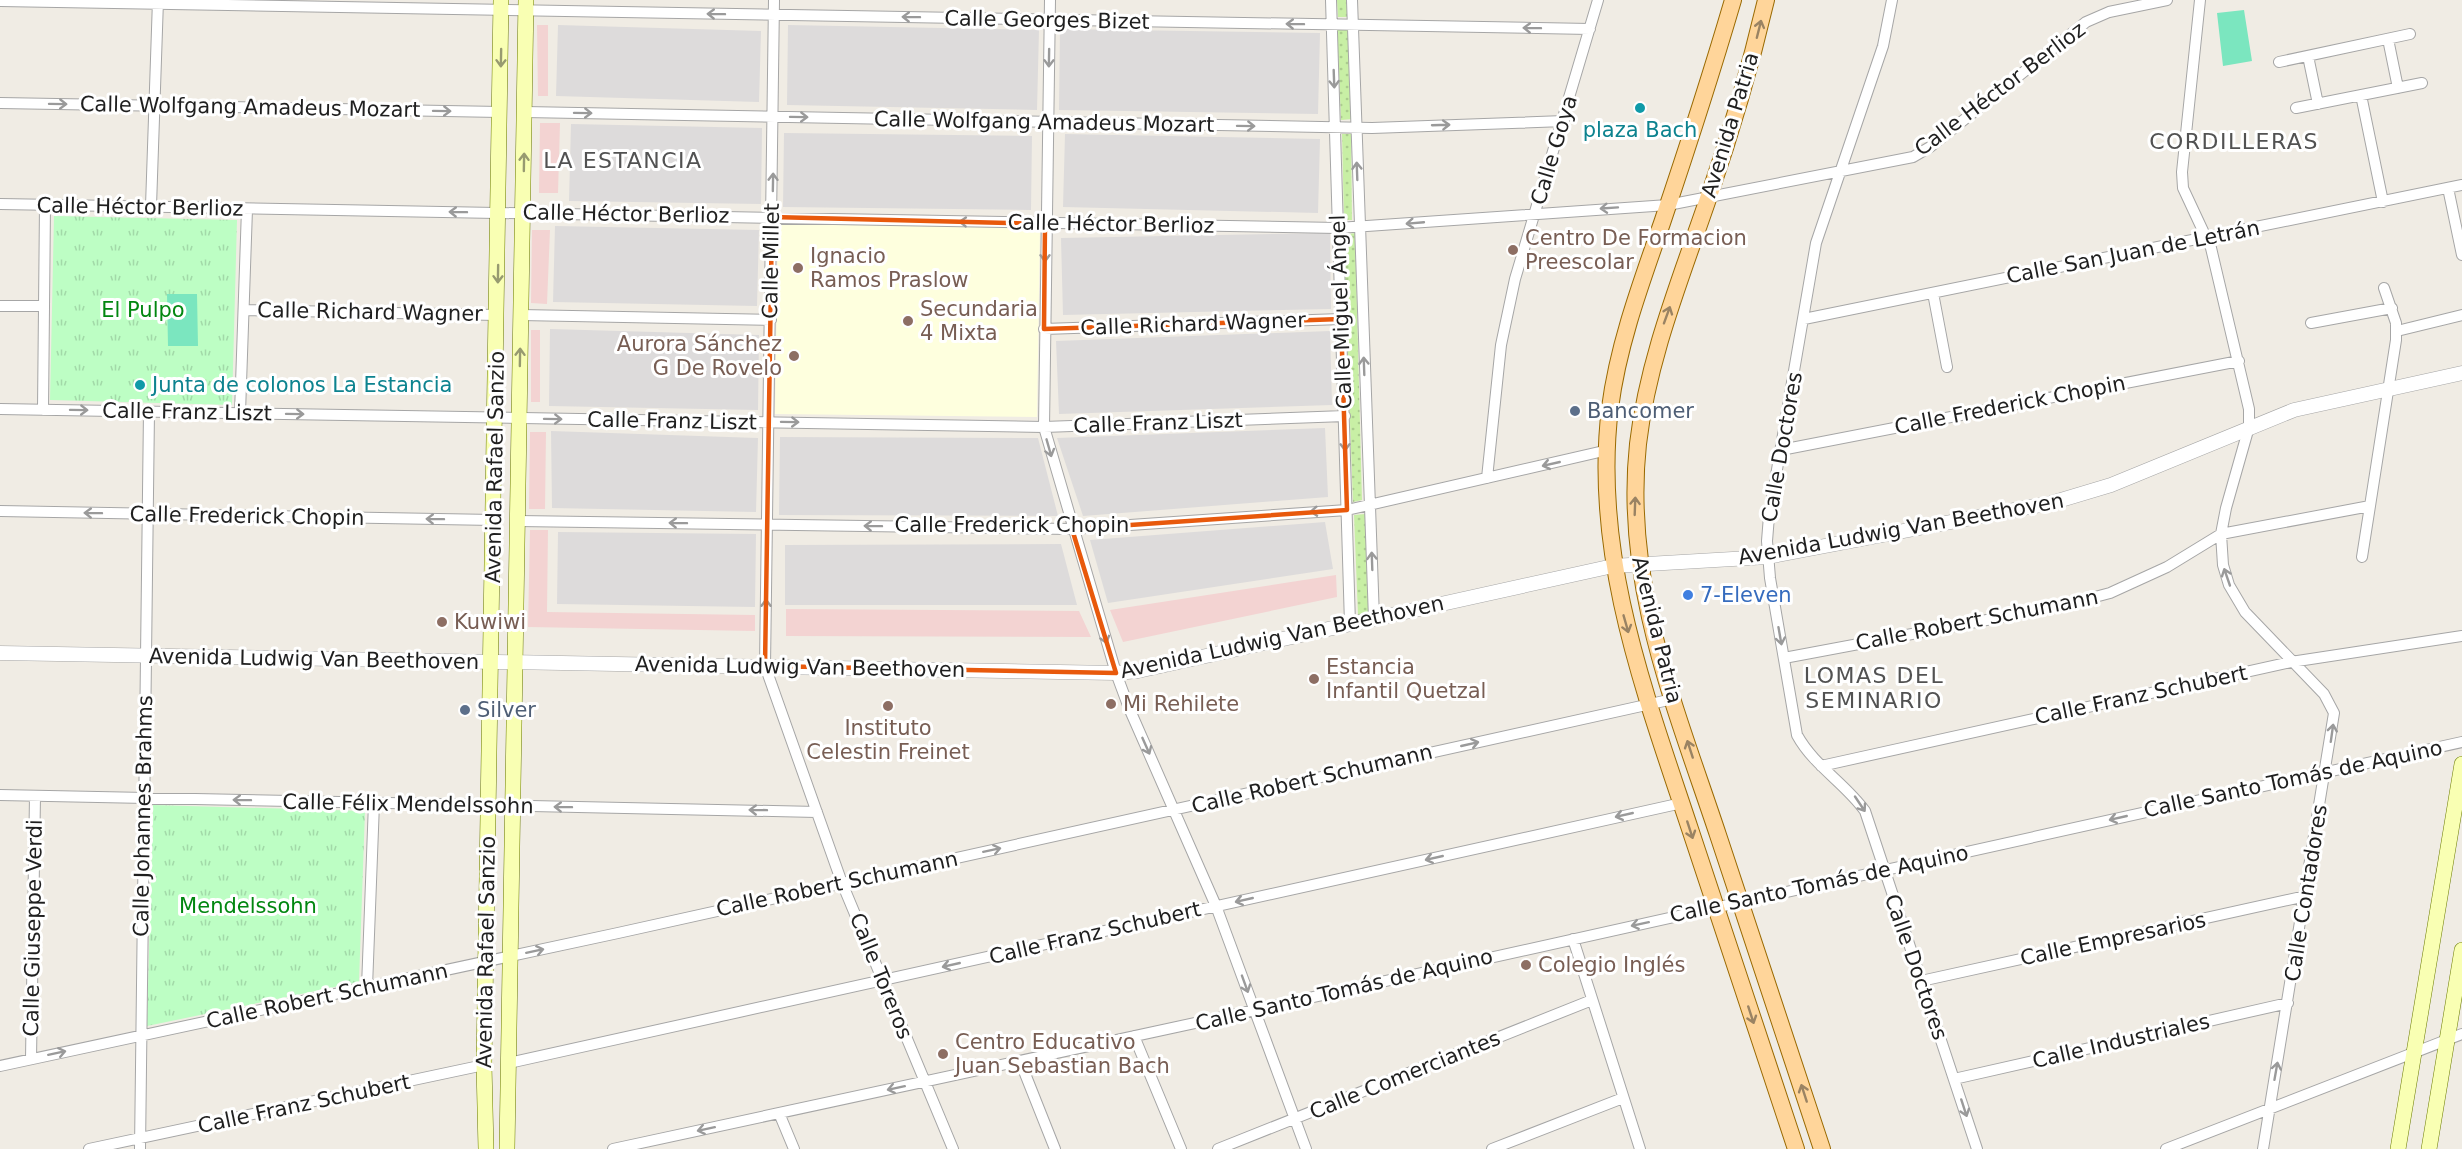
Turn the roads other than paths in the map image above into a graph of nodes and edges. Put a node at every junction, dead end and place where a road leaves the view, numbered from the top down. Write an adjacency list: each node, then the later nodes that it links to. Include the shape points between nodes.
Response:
1 (774, 0): 15 (street, Calle Millet)
2 (1050, 0): 16 (street)
3 (1331, 0): 17 (street, Calle Miguel Ángel)
4 (1352, 0): 18 (street, Calle Miguel Ángel)
5 (1598, 0): 19 (street, Calle Goya)
6 (1733, 0): 44 (main road, Avenida Patria)
7 (1766, 0): 41 (main road, Avenida Patria, one-way to 7, via 1742,101)
8 (1892, 0): 38 (street, Calle Doctores, via 1883,46)
9 (2167, 0): 38 (street, Calle Héctor Berlioz, via 2109,12 2086,22 1913,157)
10 (2200, 0): 55 (street, via 2182,172 2183,188)
11 (0, 1): 12 (street, Calle Georges Bizet)
12 (158, 2): 13 (street, Calle Georges Bizet); 29 (street)
13 (501, 5): 14 (street, Calle Georges Bizet); 31 (main road, Avenida Rafael Sanzio, one-way to 31)
14 (526, 5): 15 (street, Calle Georges Bizet, one-way to 14); 32 (main road, Avenida Rafael Sanzio)
15 (774, 15): 16 (street, Calle Georges Bizet, one-way to 15); 33 (street, Calle Millet)
16 (1049, 20): 17 (street, Calle Georges Bizet, one-way to 16); 35 (street, one-way to 35)
17 (1332, 25): 18 (street, Calle Georges Bizet); 36 (street, Calle Miguel Ángel, one-way to 36)
18 (1353, 25): 19 (street, Calle Georges Bizet, one-way to 18); 37 (street, Calle Miguel Ángel)
19 (1590, 29): 34 (street, Calle Goya)
20 (2410, 34): 21 (street)
21 (2388, 39): 22 (street); 25 (street)
22 (2308, 56): 23 (street); 28 (street)
23 (2279, 62)
24 (2422, 83): 25 (street)
25 (2398, 88): 26 (street)
26 (2361, 95): 28 (street); 42 (street)
27 (0, 103): 29 (street, Calle Wolfgang Amadeus Mozart, one-way to 29)
28 (2318, 104): 30 (street)
29 (154, 105): 31 (street, Calle Wolfgang Amadeus Mozart, one-way to 31); 46 (street)
30 (2296, 108)
31 (500, 112): 48 (main road, Avenida Rafael Sanzio)
32 (525, 112): 33 (street, Calle Wolfgang Amadeus Mozart, one-way to 33); 49 (main road, Avenida Rafael Sanzio, one-way to 32)
33 (773, 117): 35 (street, Calle Wolfgang Amadeus Mozart, one-way to 35); 51 (street, Calle Millet, one-way to 33)
34 (1564, 121): 37 (street, Calle Wolfgang Amadeus Mozart, one-way to 34); 50 (street, Calle Goya)
35 (1047, 122): 36 (street, Calle Wolfgang Amadeus Mozart, one-way to 36); 52 (street)
36 (1335, 127): 37 (street, Calle Wolfgang Amadeus Mozart); 54 (street, Calle Miguel Ángel)
37 (1356, 128): 53 (street, Calle Miguel Ángel, one-way to 37)
38 (1840, 173): 41 (street, Calle Héctor Berlioz); 67 (street, Calle Doctores, via 1815,243)
39 (2462, 185): 40 (street, Calle San Juan de Letrán)
40 (2448, 188): 42 (street, Calle San Juan de Letrán); 56 (street)
41 (1708, 198): 44 (street, Calle Héctor Berlioz); 101 (main road, Avenida Patria, one-way to 41, via 1634,513 1643,407 1662,328)
42 (2383, 202): 55 (street, Calle San Juan de Letrán)
43 (0, 204): 45 (street, Calle Héctor Berlioz)
44 (1668, 204): 50 (street, Calle Héctor Berlioz, one-way to 50); 86 (main road, Avenida Patria, via 1630,318 1610,407)
45 (45, 205): 46 (street, Calle Héctor Berlioz); 60 (street)
46 (151, 206): 47 (street, Calle Héctor Berlioz)
47 (247, 209): 48 (street, Calle Héctor Berlioz, one-way to 47); 62 (street)
48 (498, 213): 49 (street, Calle Héctor Berlioz); 63 (main road, Avenida Rafael Sanzio, one-way to 63)
49 (523, 213): 51 (street, Calle Héctor Berlioz); 64 (main road, Avenida Rafael Sanzio)
50 (1534, 213): 53 (street, Calle Héctor Berlioz, one-way to 53); 88 (street, Calle Goya, via 1502,345)
51 (772, 217): 52 (street, Calle Héctor Berlioz, one-way to 51); 68 (street, Calle Millet)
52 (1045, 224): 54 (street, Calle Héctor Berlioz); 70 (street, one-way to 70)
53 (1359, 227): 54 (street, Calle Héctor Berlioz); 89 (street, Calle Miguel Ángel, one-way to 53)
54 (1338, 228): 66 (street, Calle Miguel Ángel)
55 (2205, 237): 58 (street, Calle San Juan de Letrán); 72 (street)
56 (2462, 255)
57 (2384, 288): 61 (street)
58 (1933, 293): 67 (street, Calle San Juan de Letrán); 73 (street)
59 (0, 306): 60 (street)
60 (44, 306): 77 (street)
61 (2392, 308): 69 (street); 71 (street)
62 (244, 310): 63 (street, Calle Richard Wagner); 79 (street)
63 (497, 315): 81 (main road, Avenida Rafael Sanzio)
64 (521, 315): 68 (street); 82 (main road, Avenida Rafael Sanzio, one-way to 64)
65 (2462, 315): 71 (street)
66 (1341, 319): 70 (street, Calle Richard Wagner); 80 (street, Calle Miguel Ángel)
67 (1804, 319): 87 (street, Calle Doctores)
68 (771, 320): 83 (street, Calle Millet)
69 (2311, 323)
70 (1044, 329): 84 (street)
71 (2397, 331): 75 (street)
72 (2239, 361): 85 (street); 87 (street, Calle Frederick Chopin)
73 (1947, 367)
74 (2462, 373): 75 (street, Avenida Ludwig Van Beethoven)
75 (2387, 388): 85 (street, Avenida Ludwig Van Beethoven, via 2294,410); 90 (street)
76 (0, 409): 77 (street, Calle Franz Liszt)
77 (43, 410): 78 (street, Calle Franz Liszt, one-way to 78)
78 (149, 411): 79 (street, Calle Franz Liszt); 93 (street, Calle Johannes Brahms)
79 (240, 413): 81 (street, Calle Franz Liszt, one-way to 81)
80 (1345, 416): 84 (street, Calle Franz Liszt); 91 (street, Calle Miguel Ángel, one-way to 91)
81 (495, 418): 82 (street, Calle Franz Liszt); 94 (main road, Avenida Rafael Sanzio)
82 (519, 418): 83 (street, Calle Franz Liszt, one-way to 83); 95 (main road, Avenida Rafael Sanzio)
83 (769, 422): 84 (street, Calle Franz Liszt, one-way to 84); 96 (street, Calle Millet)
84 (1044, 427): 97 (street, one-way to 97)
85 (2249, 427): 98 (street, Calle Contadores); 99 (street, Avenida Ludwig Van Beethoven, via 2111,485 2051,503)
86 (1608, 450): 88 (street, Calle Frederick Chopin, one-way to 88); 102 (main road, Avenida Patria, via 1606,482)
87 (1781, 450): 99 (street, Calle Doctores, via 1769,516)
88 (1488, 478): 89 (street, Calle Frederick Chopin)
89 (1370, 506): 91 (street, Calle Frederick Chopin); 103 (street, Calle Miguel Ángel, one-way to 89)
90 (2370, 506): 98 (street, Calle Robert Schumann); 100 (street)
91 (1347, 510): 97 (street, Calle Frederick Chopin, one-way to 97); 104 (street, Calle Miguel Ángel)
92 (0, 511): 93 (street, Calle Frederick Chopin, one-way to 92)
93 (147, 514): 94 (street, Calle Frederick Chopin, one-way to 93); 107 (street, Calle Johannes Brahms)
94 (494, 520): 109 (main road, Avenida Rafael Sanzio)
95 (518, 521): 96 (street, Calle Frederick Chopin, one-way to 95); 110 (main road, Avenida Rafael Sanzio)
96 (766, 524): 97 (street, Calle Frederick Chopin, one-way to 96); 112 (street, Calle Millet, one-way to 96)
97 (1072, 529): 113 (street, one-way to 113)
98 (2221, 534): 108 (street, Calle Robert Schumann, via 2167,567 2110,593 2061,606); 111 (street, Calle Contadores, one-way to 98, via 2237,600 2223,565)
99 (1767, 557): 101 (street, Avenida Ludwig Van Beethoven); 108 (street, Calle Doctores, one-way to 108)
100 (2362, 557)
101 (1638, 564): 102 (street, Avenida Ludwig Van Beethoven); 114 (main road, Avenida Patria)
102 (1613, 567): 103 (street, Avenida Ludwig Van Beethoven); 115 (main road, Avenida Patria, one-way to 115)
103 (1374, 619): 104 (street, Avenida Ludwig Van Beethoven)
104 (1350, 624): 113 (street, Avenida Ludwig Van Beethoven)
105 (2462, 636): 111 (street, Calle Franz Schubert)
106 (0, 653): 107 (street, Avenida Ludwig Van Beethoven)
107 (145, 656): 109 (street, Avenida Ludwig Van Beethoven); 122 (street, Calle Johannes Brahms)
108 (1784, 658): 118 (street, Calle Doctores, via 1797,735)
109 (491, 662): 110 (street, Avenida Ludwig Van Beethoven); 125 (main road, Avenida Rafael Sanzio)
110 (515, 662): 112 (street, Avenida Ludwig Van Beethoven); 126 (main road, Avenida Rafael Sanzio)
111 (2291, 662): 118 (street, Calle Franz Schubert); 119 (street, Calle Contadores, one-way to 111, via 2334,712 2324,694)
112 (765, 666): 113 (street, Avenida Ludwig Van Beethoven); 128 (street, Calle Toreros)
113 (1116, 673): 127 (street, one-way to 127)
114 (1673, 699): 115 (street, Calle Robert Schumann); 132 (main road, Avenida Patria, one-way to 114)
115 (1650, 704): 124 (main road, Avenida Patria); 127 (street, Calle Robert Schumann, one-way to 115)
116 (2462, 742): 119 (street, Calle Santo Tomás de Aquino)
117 (2462, 764): 148 (main road)
118 (1821, 766): 129 (street, Calle Doctores, one-way to 129, via 1855,796 1865,811)
119 (2325, 772): 129 (street, Calle Santo Tomás de Aquino, one-way to 129); 131 (street, Calle Contadores)
120 (0, 795): 121 (street, Calle Félix Mendelssohn)
121 (35, 796): 122 (street, Calle Félix Mendelssohn); 149 (street, Calle Giuseppe Verdi)
122 (143, 798): 123 (street, Calle Félix Mendelssohn, one-way to 122); 145 (street, Calle Johannes Brahms)
123 (374, 803): 125 (street, Calle Félix Mendelssohn); 141 (street)
124 (1682, 803): 133 (street, Calle Franz Schubert, one-way to 133); 134 (main road, Avenida Patria, one-way to 134)
125 (489, 805): 126 (street, Calle Félix Mendelssohn); 138 (main road, Avenida Rafael Sanzio)
126 (513, 806): 128 (street, Calle Félix Mendelssohn, one-way to 126); 137 (main road, Avenida Rafael Sanzio)
127 (1174, 810): 130 (street, Calle Robert Schumann, one-way to 127); 133 (street)
128 (817, 812): 130 (street, Calle Toreros)
129 (1884, 870): 132 (street, Calle Santo Tomás de Aquino); 140 (street, Calle Doctores)
130 (842, 883): 137 (street, Calle Robert Schumann, one-way to 130); 139 (street, Calle Toreros)
131 (2306, 896): 140 (street, Calle Empresarios); 143 (street, Calle Contadores)
132 (1741, 902): 134 (street, Calle Santo Tomás de Aquino); 174 (main road, Avenida Patria, one-way to 132)
133 (1216, 906): 139 (street, Calle Franz Schubert, one-way to 139); 144 (street, one-way to 144)
134 (1716, 907): 135 (street, Calle Santo Tomás de Aquino, one-way to 135); 173 (main road, Avenida Patria, one-way to 173)
135 (1573, 939): 142 (street); 144 (street, Calle Santo Tomás de Aquino)
136 (2462, 950): 147 (main road)
137 (510, 956): 138 (street, Calle Robert Schumann); 151 (main road, Avenida Rafael Sanzio)
138 (486, 962): 141 (street, Calle Robert Schumann); 152 (main road, Avenida Rafael Sanzio)
139 (882, 981): 151 (street, Calle Franz Schubert); 155 (street, Calle Toreros)
140 (1921, 981): 154 (street, Calle Doctores)
141 (367, 987): 145 (street, Calle Robert Schumann)
142 (1592, 1000): 156 (street); 159 (street, Calle Comerciantes)
143 (2288, 1003): 154 (street, Calle Industriales); 157 (street, Calle Contadores, one-way to 143)
144 (1255, 1010): 146 (street, Calle Santo Tomás de Aquino); 159 (street)
145 (140, 1035): 149 (street, Calle Robert Schumann, one-way to 145); 160 (street, Calle Johannes Brahms)
146 (1134, 1036): 150 (street, Calle Santo Tomás de Aquino); 168 (street)
147 (2455, 1036): 148 (street); 179 (main road)
148 (2413, 1052): 157 (street); 178 (main road)
149 (31, 1059): 153 (street, Calle Robert Schumann)
150 (1020, 1061): 155 (street, Calle Santo Tomás de Aquino); 167 (street)
151 (509, 1063): 163 (main road, Avenida Rafael Sanzio)
152 (484, 1065): 160 (street, Calle Franz Schubert); 162 (main road, Avenida Rafael Sanzio)
153 (0, 1066)
154 (1954, 1079): 175 (street, Calle Doctores, one-way to 175)
155 (925, 1082): 158 (street, Calle Santo Tomás de Aquino, one-way to 158); 166 (street, Calle Toreros)
156 (1623, 1098): 171 (street); 172 (street)
157 (2269, 1109): 176 (street); 177 (street, Calle Contadores)
158 (779, 1113): 164 (street, Calle Santo Tomás de Aquino, one-way to 164); 165 (street)
159 (1295, 1118): 169 (street, Calle Comerciantes); 170 (street)
160 (140, 1144): 161 (street, Calle Franz Schubert)
161 (89, 1149)
162 (486, 1149)
163 (507, 1149)
164 (613, 1149)
165 (794, 1149)
166 (953, 1149)
167 (1055, 1149)
168 (1181, 1149)
169 (1218, 1149)
170 (1306, 1149)
171 (1492, 1149)
172 (1640, 1149)
173 (1796, 1149)
174 (1822, 1149)
175 (1977, 1149)
176 (2166, 1149)
177 (2263, 1149)
178 (2398, 1149)
179 (2429, 1149)

